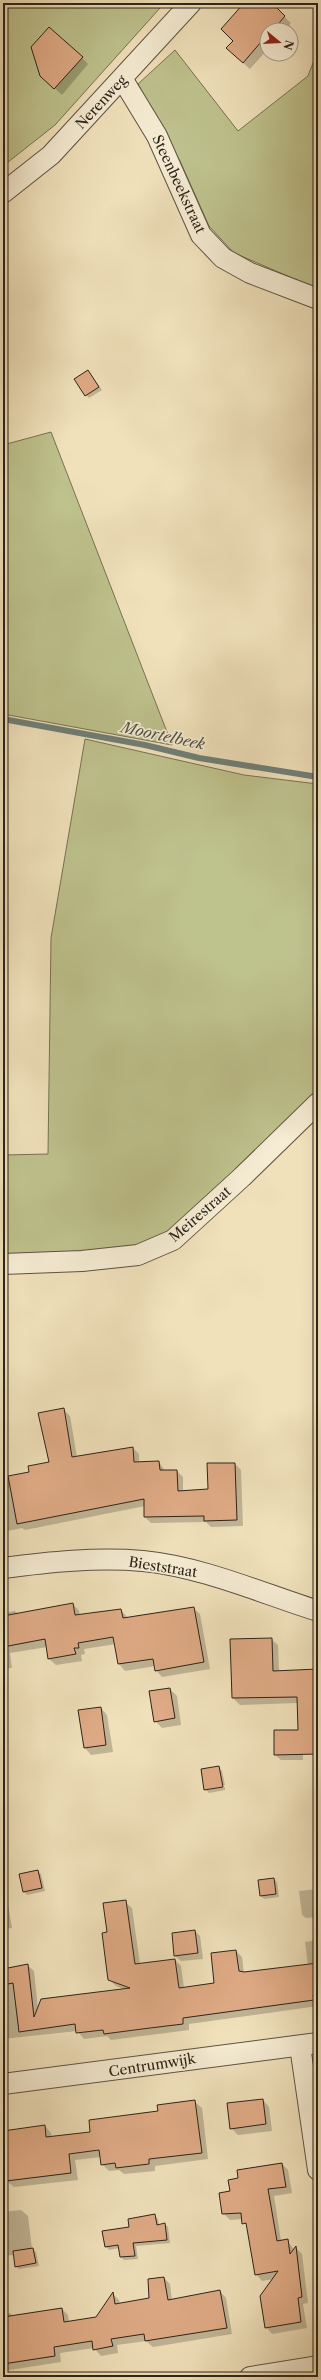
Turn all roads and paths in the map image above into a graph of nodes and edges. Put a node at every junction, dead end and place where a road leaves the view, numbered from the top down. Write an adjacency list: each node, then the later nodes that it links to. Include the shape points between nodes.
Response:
1 (191, 3): 2 (street, Nerenweg)
2 (123, 80): 3 (street, Nerenweg, via 51,155); 4 (street, Steenbeekstraat, via 157,136 201,235 223,258 250,274)
3 (3, 193)
4 (318, 299)
5 (318, 1102): 6 (street, Meirestraat, via 173,1240 138,1255 82,1261)
6 (3, 1264)
7 (3, 1568): 8 (street, Bieststraat, via 65,1560 143,1561 202,1573)
8 (318, 1612)
9 (309, 2044): 10 (street, Centrumwijk); 11 (street, Centrumwijk)
10 (3, 2084)
11 (318, 2170)
12 (318, 2366): 13 (street)
13 (250, 2377)

